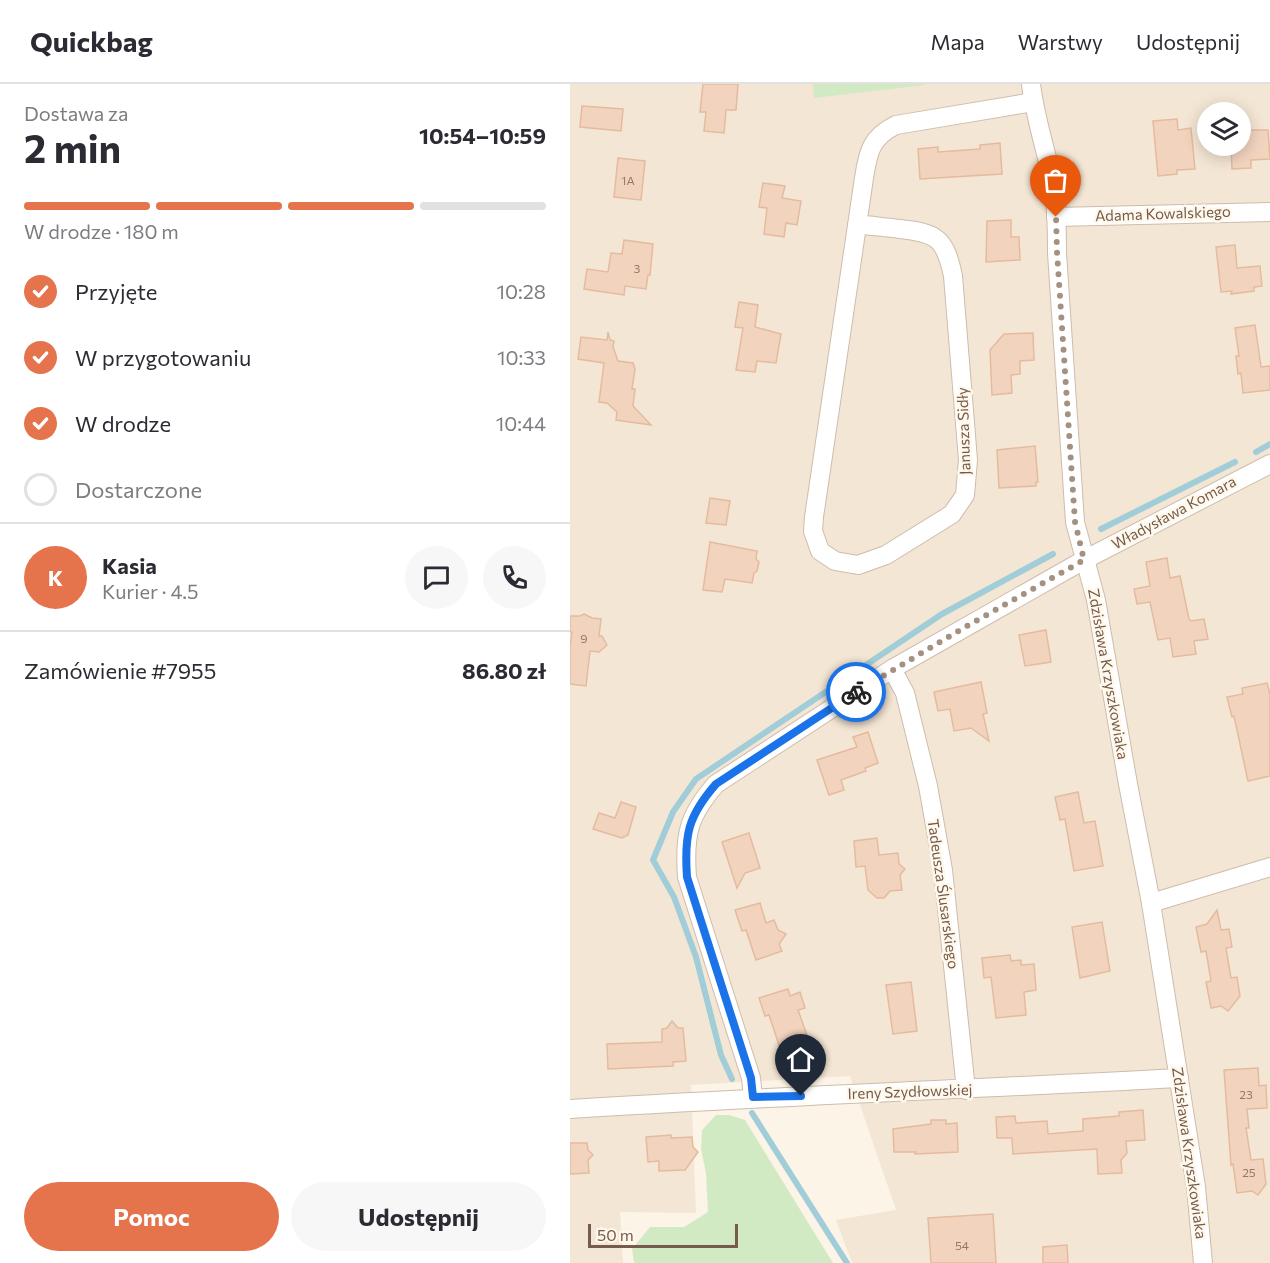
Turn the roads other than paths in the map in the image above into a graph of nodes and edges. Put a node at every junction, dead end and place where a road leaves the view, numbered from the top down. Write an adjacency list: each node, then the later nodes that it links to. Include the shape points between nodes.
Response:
1 (1032, 93): 3 (street, Zdzisława Krzyszkowiaka, via 1053,185); 4 (street, Janusza Sidły, via 883,131 867,159)
2 (1270, 212): 3 (street, Adama Kowalskiego)
3 (1056, 217): 6 (street, Zdzisława Krzyszkowiaka, via 1075,522)
4 (857, 224): 4 (street, Janusza Sidły, via 813,531 820,551 835,561 858,565 886,555 952,514 965,495 968,460 949,256 927,232)
5 (1270, 464): 6 (street, Władysława Komara)
6 (1084, 560): 7 (street, Władysława Komara); 9 (street, Zdzisława Krzyszkowiaka, via 1096,600)
7 (892, 669): 11 (street, Tadeusza Ślusarskiego, via 905,693 944,870); 12 (street, Władysława Komara, via 716,784 700,803 690,825 685,850 687,877 751,1078)
8 (1270, 867): 9 (street)
9 (1151, 903): 10 (street, Zdzisława Krzyszkowiaka)
10 (1179, 1078): 11 (street, Ireny Szydłowskiej); 14 (street, Zdzisława Krzyszkowiaka)
11 (966, 1090): 12 (street, Ireny Szydłowskiej)
12 (753, 1097): 13 (street, Ireny Szydłowskiej)
13 (570, 1109)
14 (1203, 1263)

